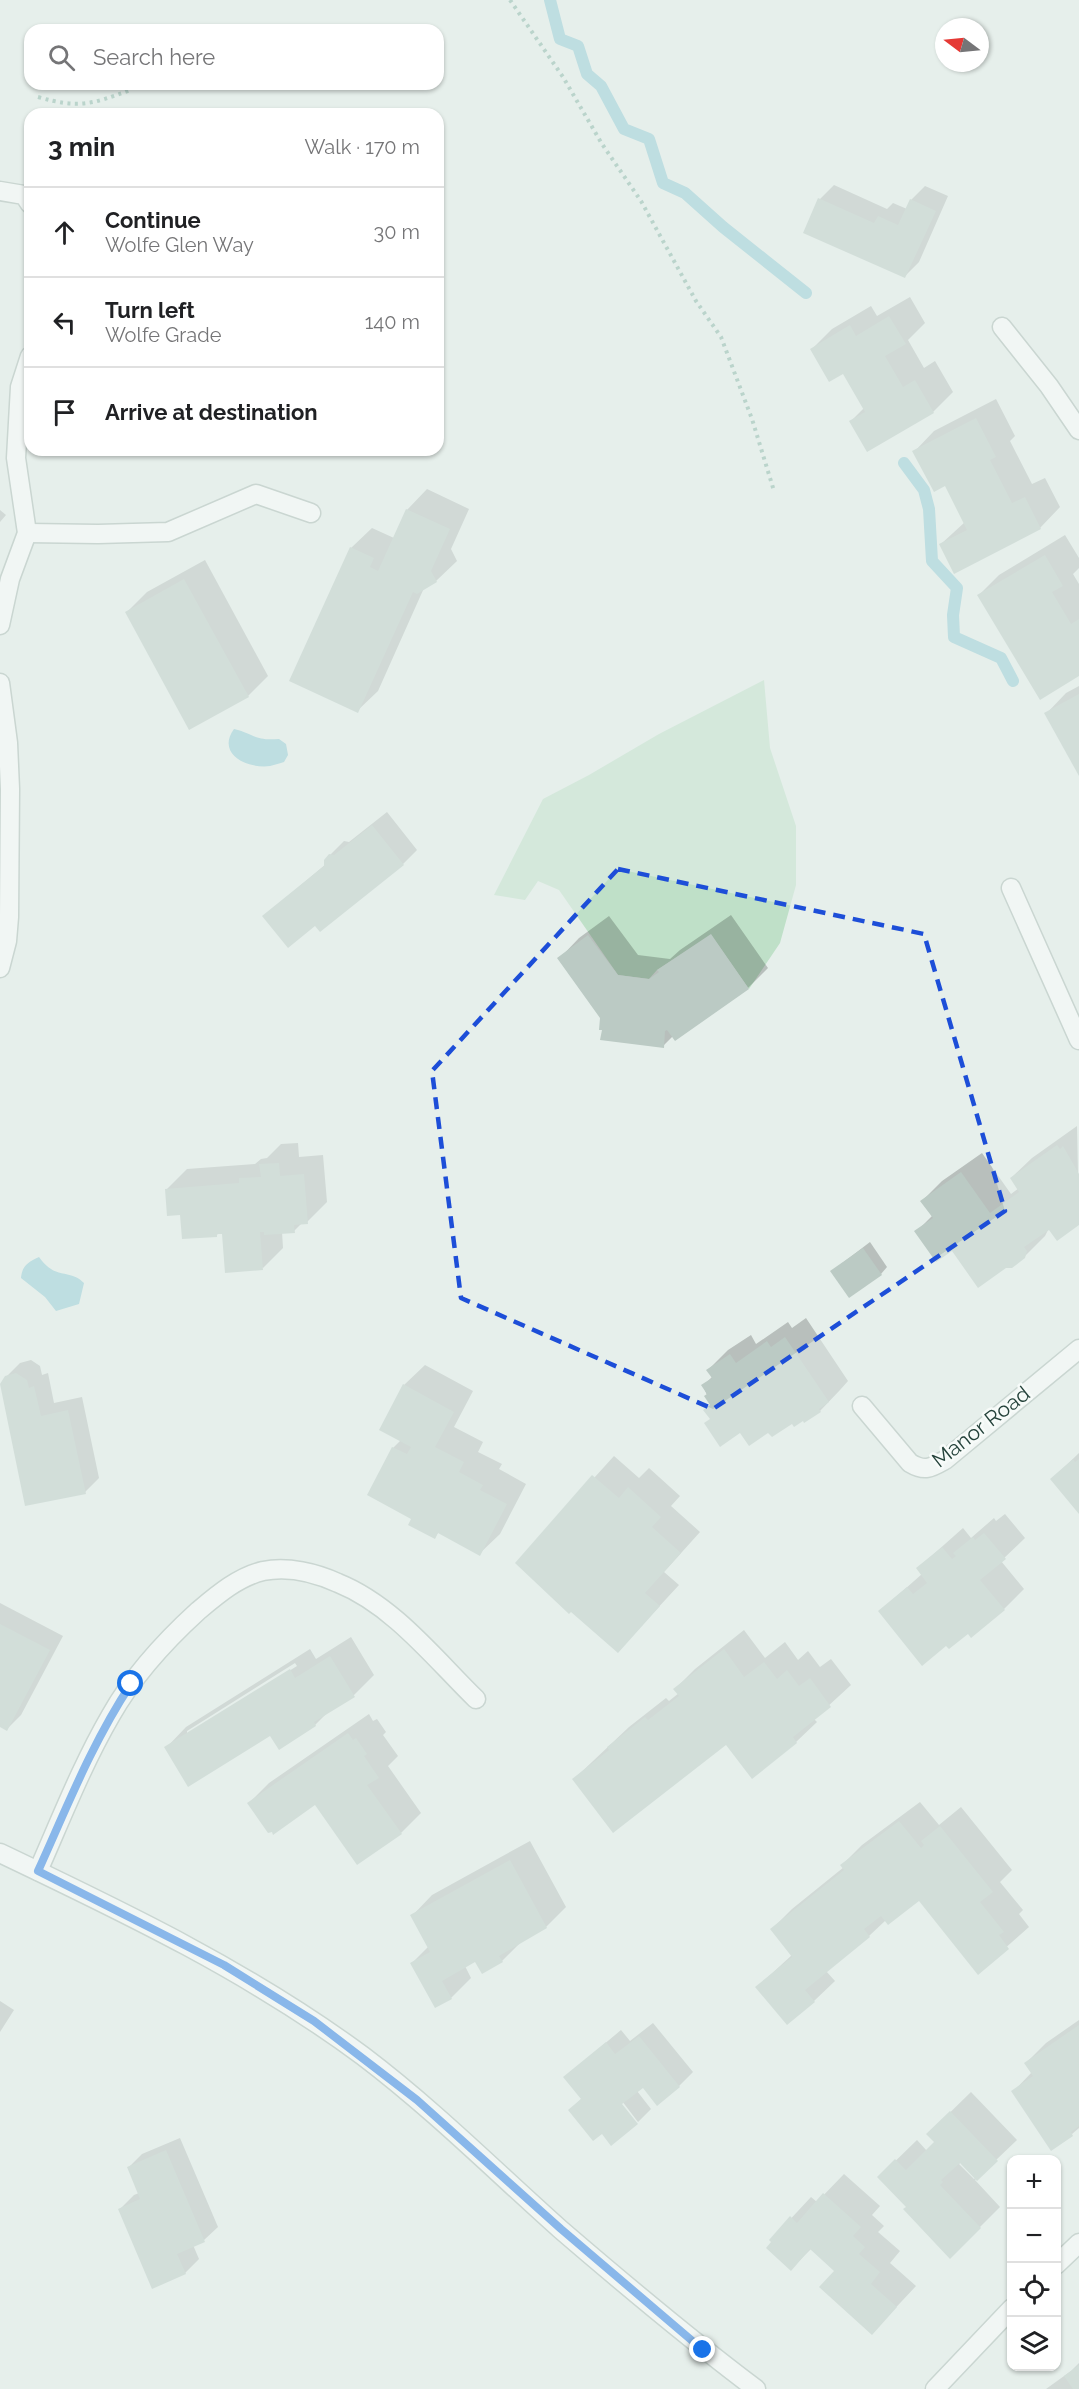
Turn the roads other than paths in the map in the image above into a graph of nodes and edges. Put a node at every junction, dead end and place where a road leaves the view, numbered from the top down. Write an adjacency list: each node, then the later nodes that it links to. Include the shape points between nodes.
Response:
1 (0, 191): 2 (street)
2 (24, 195)
3 (1002, 327): 5 (street)
4 (24, 375): 7 (street, via 16,458)
5 (1079, 430)
6 (311, 513): 7 (street, via 256,494 168,532)
7 (27, 533): 8 (street, via 10,579)
8 (0, 625)
9 (0, 683): 11 (street, via 8,743 10,823 9,917)
10 (1011, 888): 12 (street)
11 (0, 968)
12 (1079, 1040)
13 (1079, 1349): 14 (street, Manor Road, via 929,1469 910,1463)
14 (862, 1406)
15 (476, 1700): 17 (street, via 394,1620 340,1584 286,1570 246,1577 213,1599 177,1631 131,1684 93,1748)
16 (0, 1853): 17 (street)
17 (38, 1871): 21 (street, via 224,1965 314,2021 417,2100 619,2280)
18 (1079, 2243): 19 (street)
19 (1058, 2263)
20 (1007, 2312): 22 (street)
21 (756, 2389)
22 (935, 2389)

